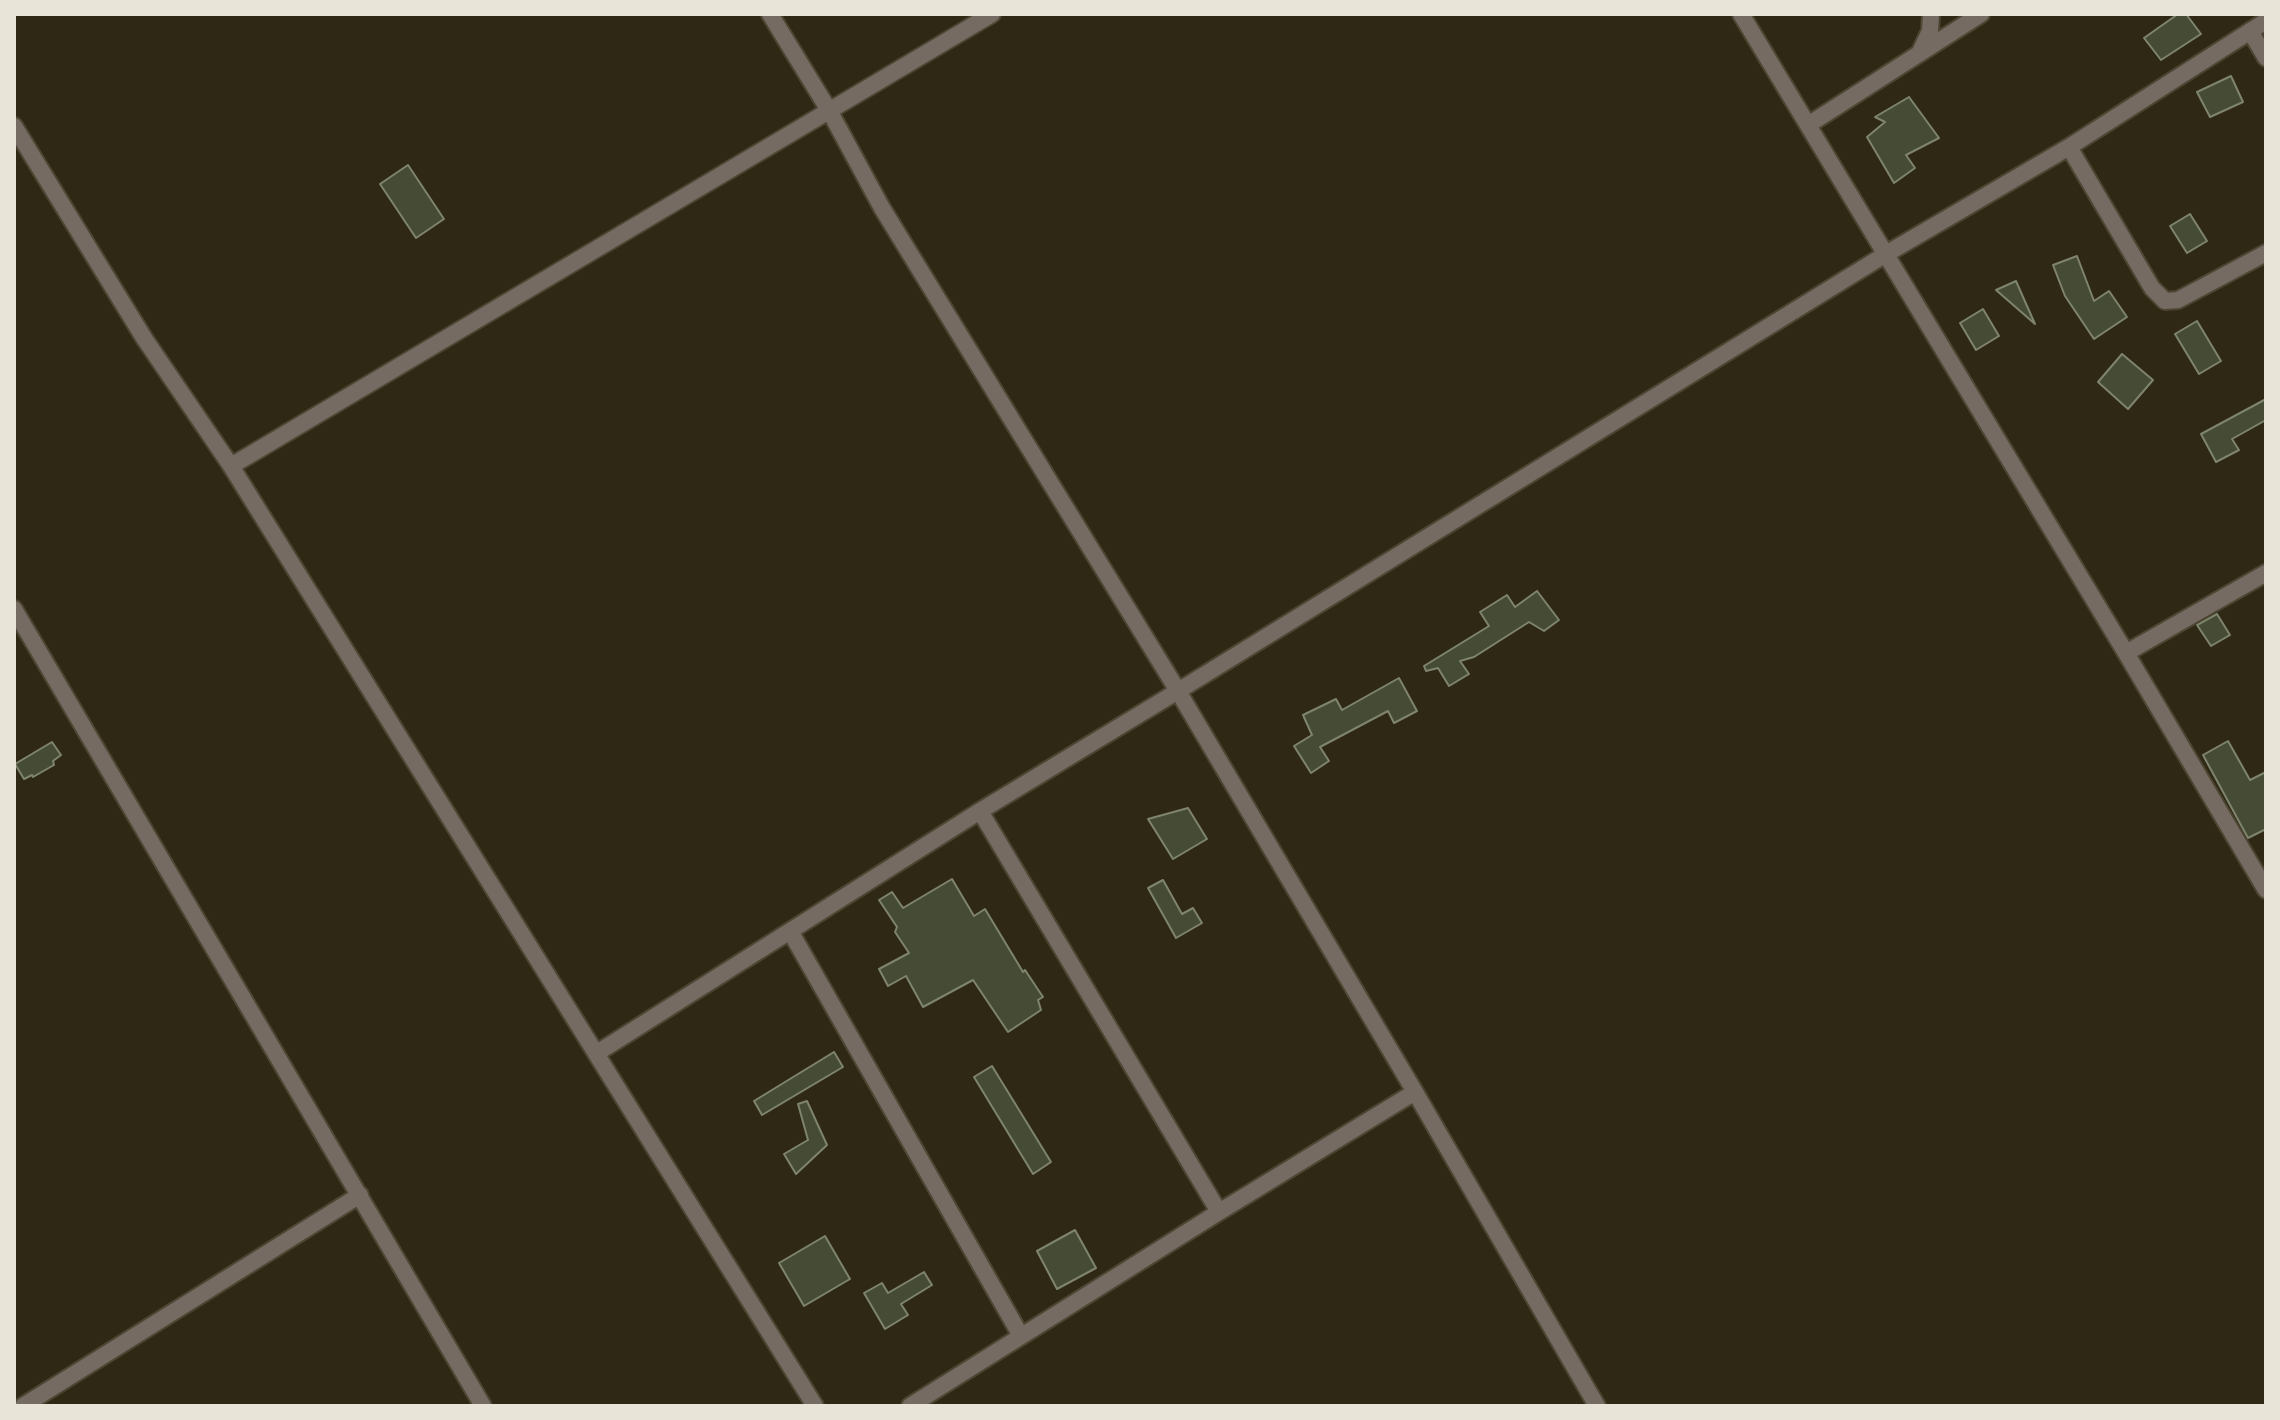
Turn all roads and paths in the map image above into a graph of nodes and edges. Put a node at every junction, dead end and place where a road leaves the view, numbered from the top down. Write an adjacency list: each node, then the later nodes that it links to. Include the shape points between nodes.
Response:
1 (770, 14): 10 (street)
2 (992, 14): 10 (street)
3 (1741, 14): 11 (street)
4 (1931, 14): 8 (street, via 1930,31)
5 (1981, 14): 8 (street)
6 (2266, 21): 7 (street)
7 (2250, 31): 9 (street); 13 (street)
8 (1919, 53): 11 (street)
9 (2266, 58)
10 (830, 112): 16 (street); 20 (street, via 882,208)
11 (1808, 125): 15 (street)
12 (14, 126): 16 (street, via 144,338)
13 (2069, 147): 14 (street, via 2152,288 2165,301 2178,300); 15 (street)
14 (2266, 253)
15 (1886, 254): 19 (street); 20 (street)
16 (231, 466): 24 (street)
17 (2266, 573): 19 (street)
18 (14, 609): 26 (street)
19 (2126, 653): 22 (street)
20 (1178, 691): 21 (street); 25 (street)
21 (980, 811): 23 (street); 27 (street)
22 (2266, 890)
23 (790, 931): 24 (street); 28 (street)
24 (597, 1053): 31 (street)
25 (1415, 1092): 27 (street); 33 (street)
26 (360, 1195): 29 (street); 30 (street)
27 (1219, 1212): 28 (street)
28 (1021, 1336): 32 (street)
29 (23, 1406)
30 (483, 1406)
31 (815, 1406)
32 (910, 1406)
33 (1597, 1406)

